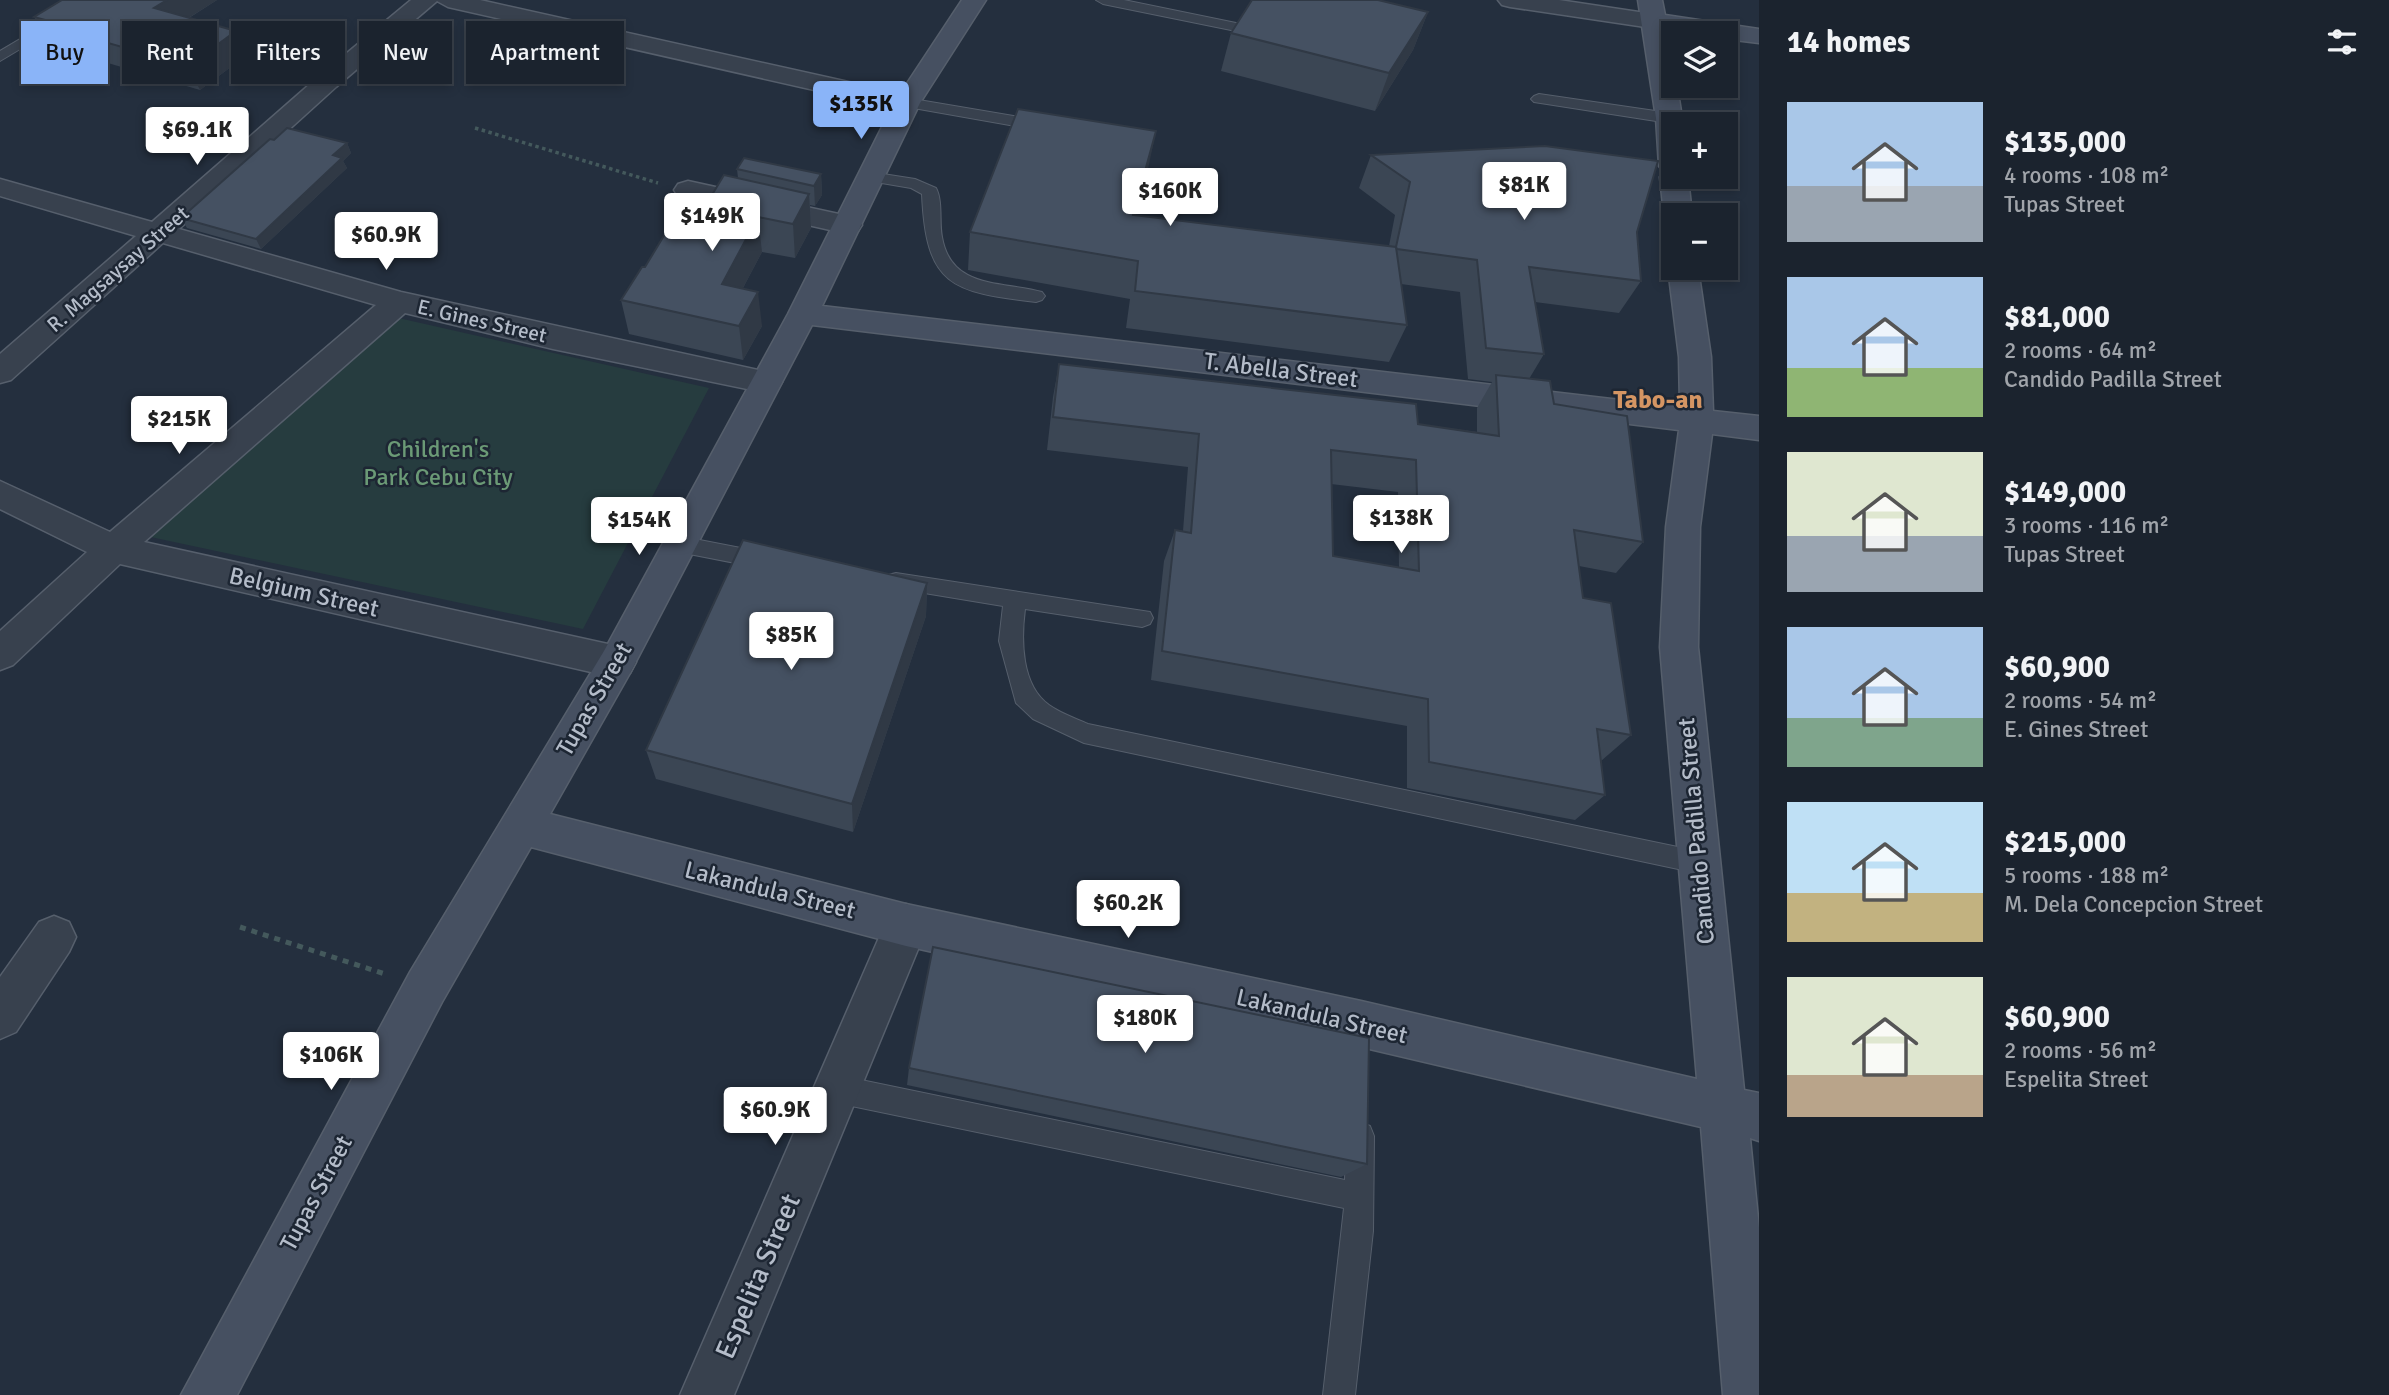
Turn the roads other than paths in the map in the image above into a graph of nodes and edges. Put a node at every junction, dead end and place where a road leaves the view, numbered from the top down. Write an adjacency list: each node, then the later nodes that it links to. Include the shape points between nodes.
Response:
1 (426, 0): 21 (street, R. Magsaysay Street)
2 (448, 0): 13 (street)
3 (974, 0): 13 (street, Tupas Street)
4 (1104, 0): 9 (lane)
5 (1510, 0): 6 (street)
6 (1540, 2): 8 (street)
7 (77, 9): 11 (lane)
8 (1651, 10): 10 (street); 14 (street)
9 (1236, 27)
10 (1759, 36)
11 (0, 57)
12 (1539, 99): 15 (lane)
13 (907, 103): 16 (lane); 17 (street, Tupas Street)
14 (1668, 112)
15 (1661, 117)
16 (1053, 128)
17 (870, 177): 20 (street, Tupas Street); 23 (lane, via 915,184 930,192 934,244 949,272 977,288)
18 (0, 187): 21 (street, E. Gines Street)
19 (688, 190): 20 (street)
20 (848, 225): 25 (street, Tupas Street)
21 (160, 232): 24 (street, E. Gines Street); 26 (street, R. Magsaysay Street)
22 (1685, 280): 28 (street, Candido Padilla Street, via 1695,357)
23 (1036, 296)
24 (399, 302): 27 (street, E. Gines Street); 32 (street)
25 (803, 314): 27 (street, Tupas Street); 28 (street, T. Abella Street)
26 (0, 372)
27 (766, 382): 31 (street, Tupas Street)
28 (1697, 419): 29 (street, T. Abella Street); 40 (street, Candido Padilla Street, via 1683,527 1679,647)
29 (1759, 428)
30 (0, 494): 32 (street, Belgium Street)
31 (679, 544): 33 (lane); 38 (street, Tupas Street)
32 (113, 549): 37 (street); 38 (street, Belgium Street)
33 (790, 564)
34 (870, 577): 35 (lane)
35 (1015, 599): 36 (lane); 40 (lane, via 1010,640 1024,696 1041,712 1084,733)
36 (1143, 618)
37 (0, 654)
38 (617, 662): 39 (street, Tupas Street)
39 (519, 825): 41 (street, Lakandula Street); 48 (street, Tupas Street, via 426,987)
40 (1697, 862): 46 (street, Candido Padilla Street)
41 (906, 925): 44 (street, Espelita Street); 46 (street, Lakandula Street, via 1361,1038)
42 (54, 937): 43 (street)
43 (0, 1016)
44 (837, 1089): 47 (lane); 49 (street, Espelita Street)
45 (1360, 1104): 47 (lane)
46 (1741, 1114): 51 (street, Candido Padilla Street)
47 (1359, 1197): 50 (lane)
48 (208, 1395)
49 (707, 1395)
50 (1339, 1395)
51 (1750, 1395)

